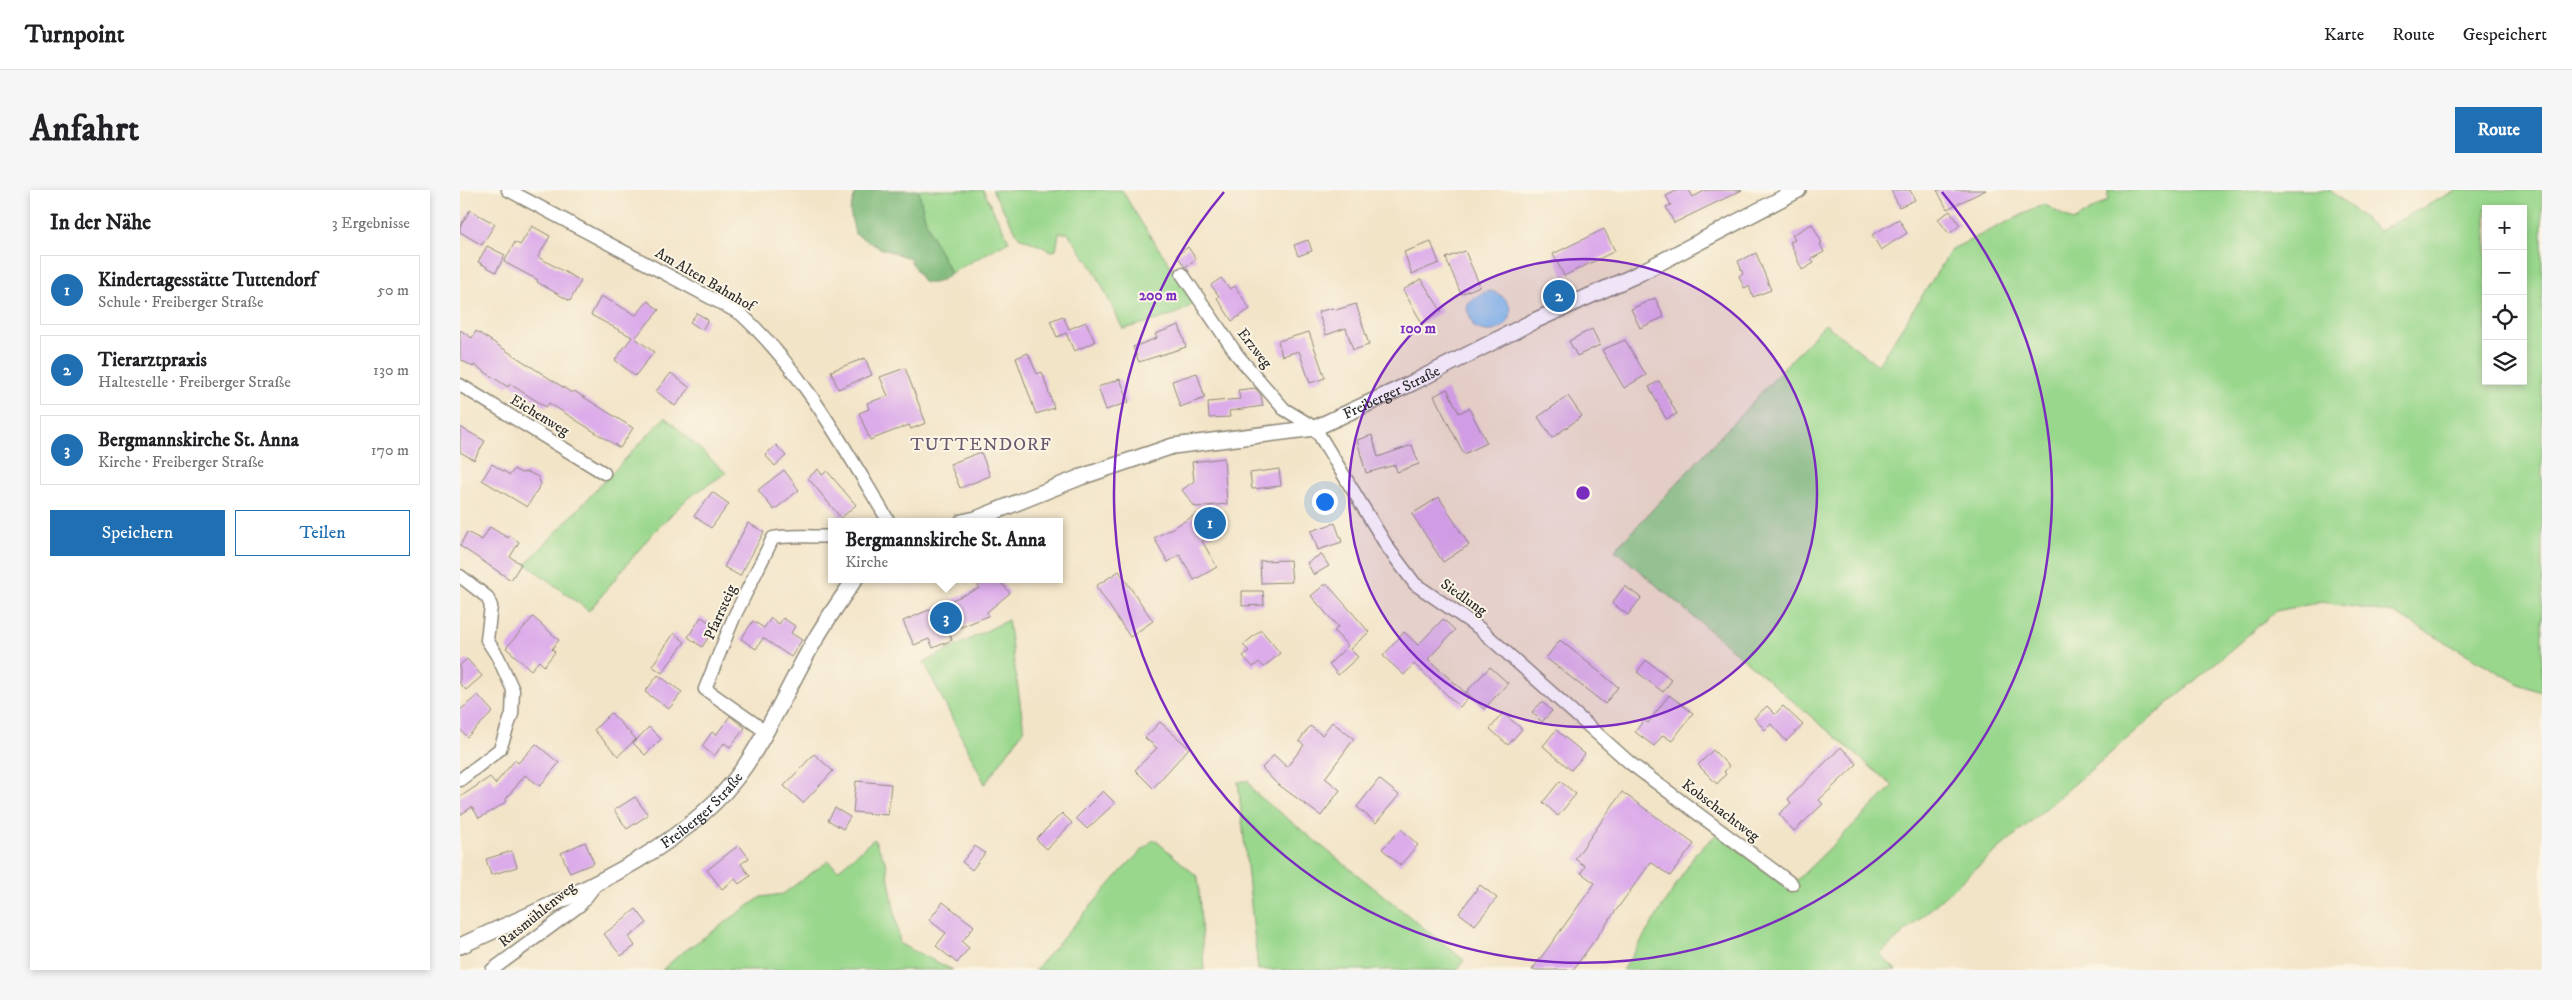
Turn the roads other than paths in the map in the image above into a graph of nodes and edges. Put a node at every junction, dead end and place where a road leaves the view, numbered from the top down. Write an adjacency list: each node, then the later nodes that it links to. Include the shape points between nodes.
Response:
1 (508, 190): 7 (street, Am Alten Bahnhof, via 741,314 764,336 820,408)
2 (1798, 190): 5 (street, Freiberger Straße, via 1634,276)
3 (1182, 274): 5 (street, Erzweg, via 1238,356 1284,409)
4 (460, 386): 6 (street, Eichenweg)
5 (1315, 428): 8 (street, Freiberger Straße, via 1173,446 1081,477); 13 (street, Siedlung, via 1388,548 1415,584 1479,628)
6 (604, 473)
7 (887, 518)
8 (978, 518)
9 (828, 536): 12 (street, Pfarrsteig, via 788,535 773,538 734,617 705,689)
10 (460, 576): 14 (street, via 487,597 491,606 487,640 512,690 512,714 500,749)
11 (852, 583): 12 (street, Freiberger Straße, via 816,638)
12 (765, 731): 15 (street, Freiberger Straße, via 745,766 721,795 671,839)
13 (1630, 763): 16 (street, Kobschachtweg)
14 (460, 780)
15 (599, 881): 17 (street, Freiberger Straße); 18 (street, Ratsmühlenweg, via 580,904)
16 (1792, 884)
17 (460, 946)
18 (492, 970)

